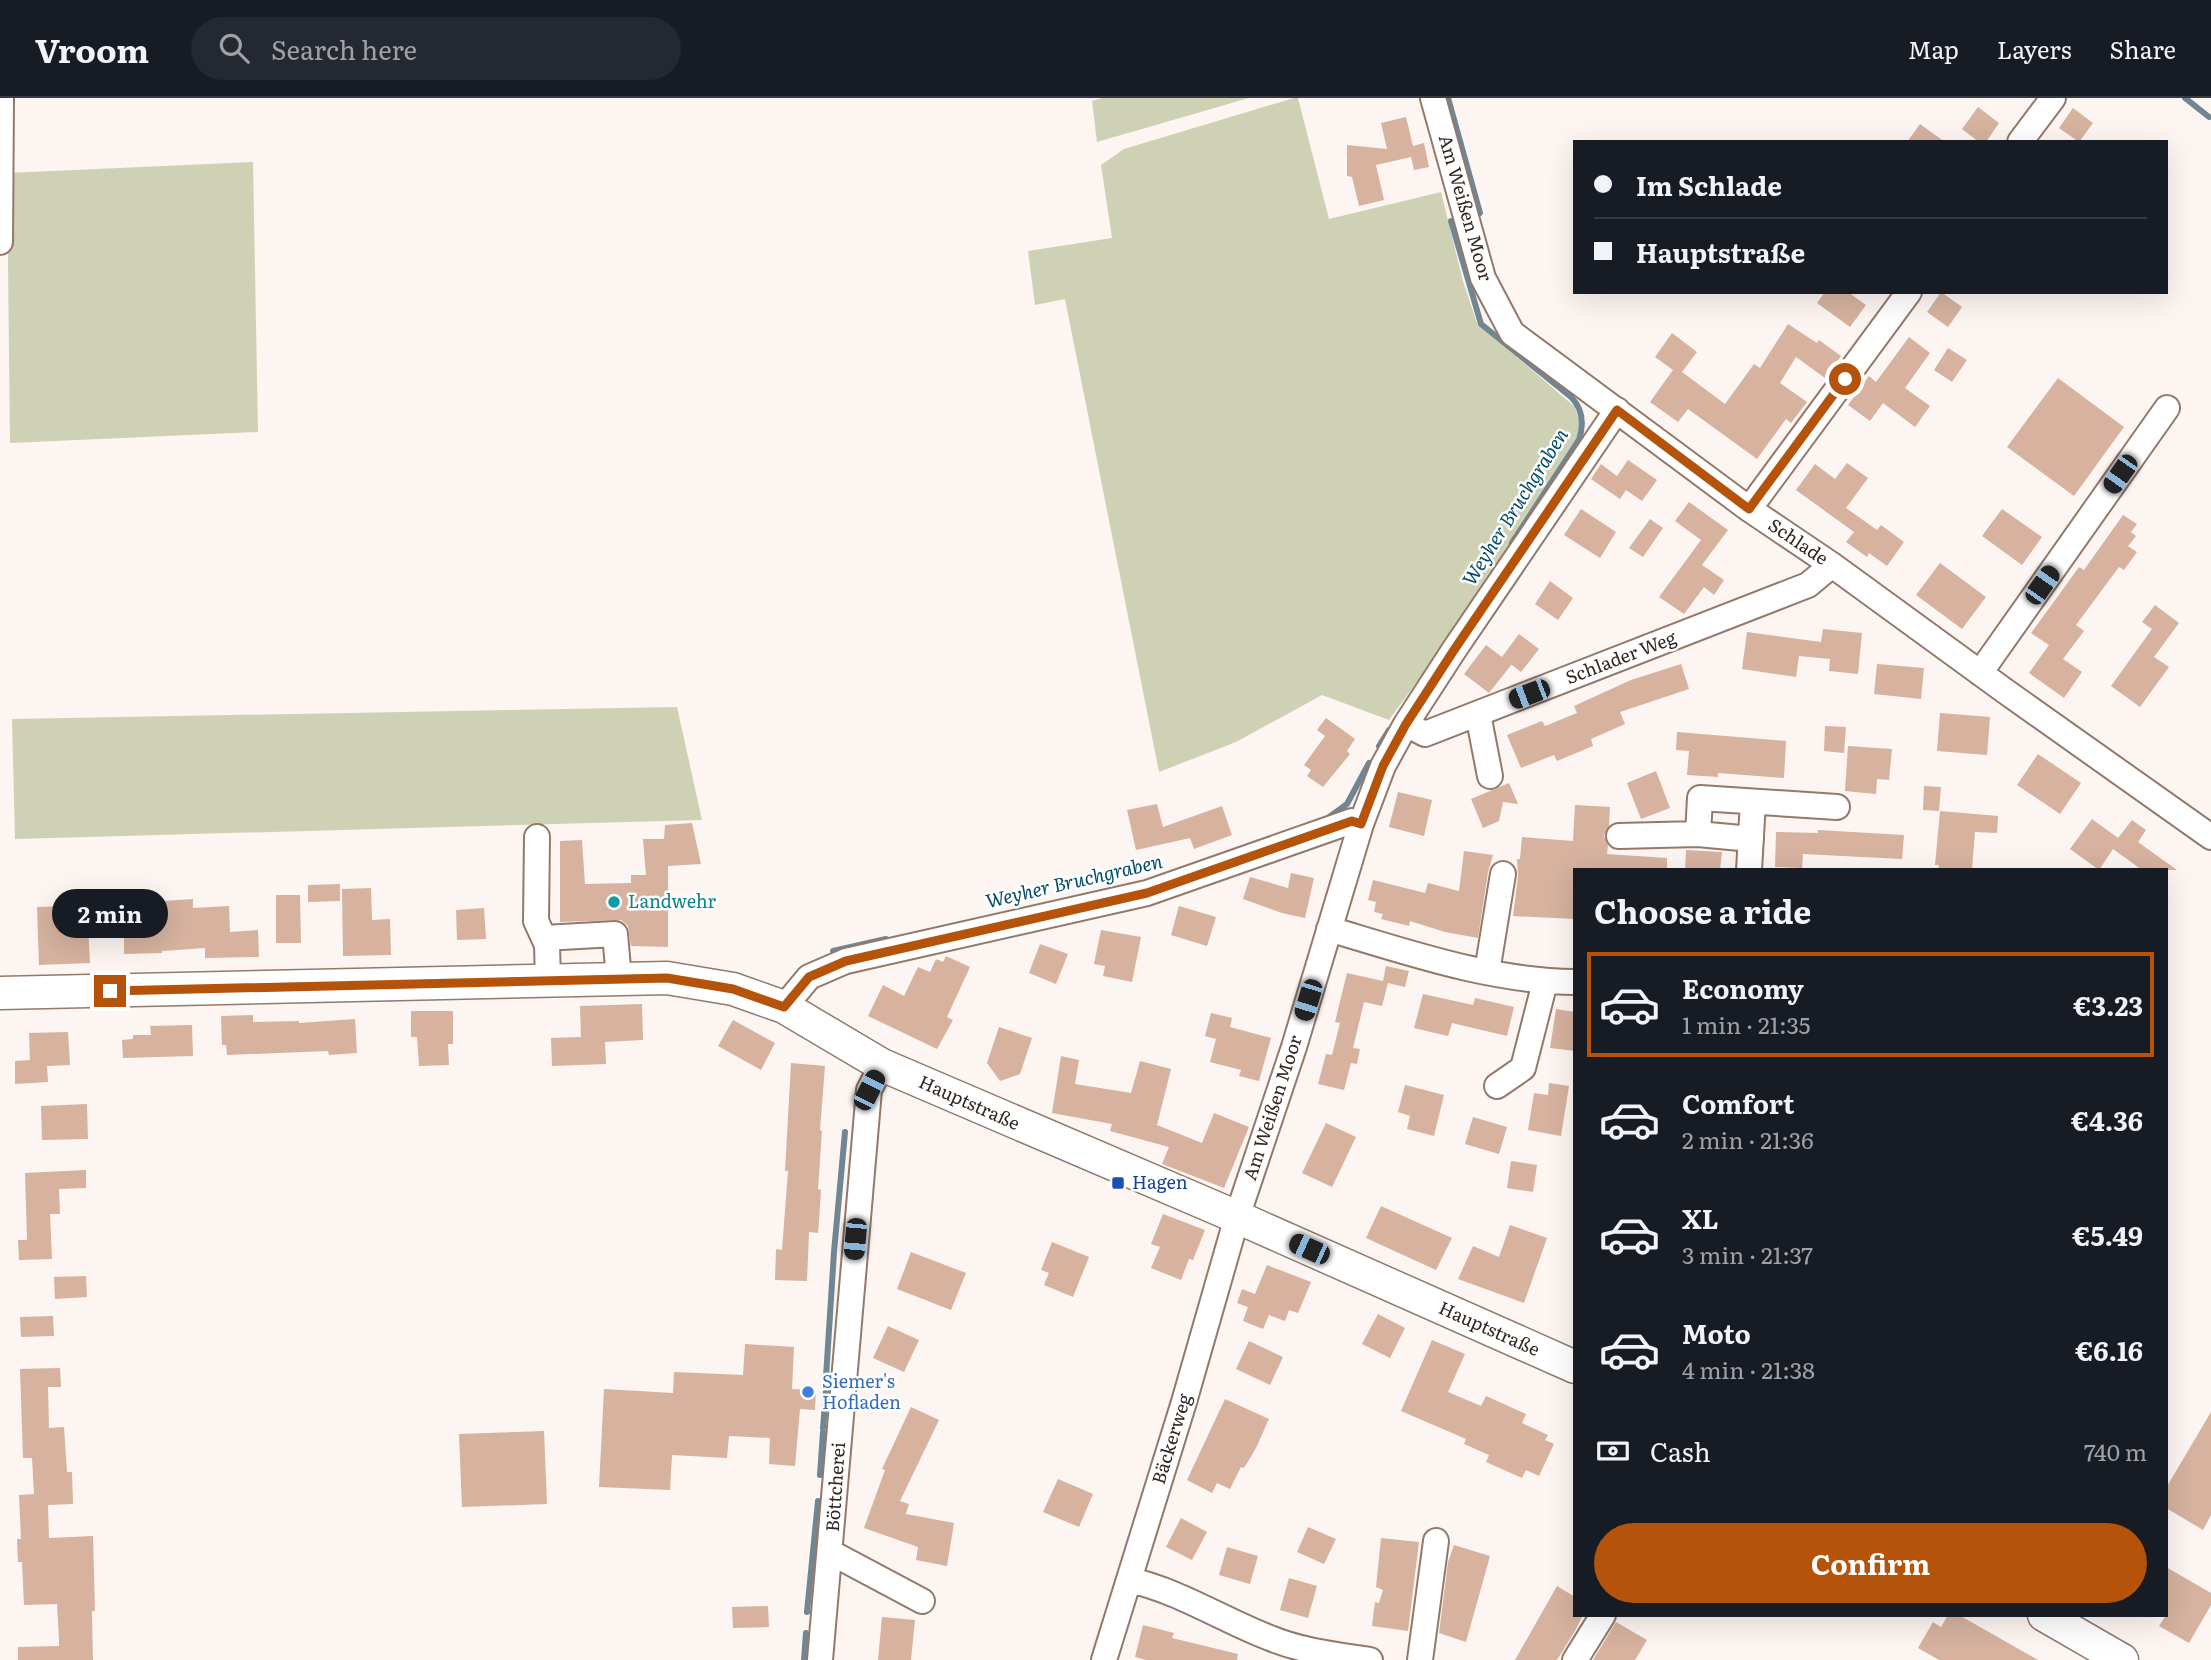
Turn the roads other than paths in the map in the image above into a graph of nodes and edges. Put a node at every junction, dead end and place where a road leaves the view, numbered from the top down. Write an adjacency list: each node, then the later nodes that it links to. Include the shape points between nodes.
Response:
1 (1, 98): 4 (street)
2 (1433, 98): 9 (street, Am Weißen Moor, via 1483,278 1513,333)
3 (2053, 98): 5 (street)
4 (0, 112): 6 (street)
5 (2022, 140)
6 (0, 242)
7 (1908, 294): 10 (street)
8 (2167, 408): 12 (street)
9 (1617, 410): 10 (street, Schlade); 14 (street, Am Weißen Moor)
10 (1749, 509): 11 (street, Schlade)
11 (1832, 565): 12 (street, Schlade); 13 (street, Schlader Weg, via 1808,585)
12 (1980, 673): 22 (street, Schlade)
13 (1478, 714): 14 (street, Schlader Weg, via 1425,734); 15 (street)
14 (1406, 724): 18 (street, Am Weißen Moor, via 1383,766)
15 (1490, 776)
16 (1754, 802): 17 (street); 19 (street, via 1700,798); 23 (street)
17 (1837, 807)
18 (1361, 824): 26 (street, Am Weißen Moor); 34 (street, via 1352,821 1147,893 846,961 809,977)
19 (1698, 834): 20 (street); 23 (street)
20 (1619, 836)
21 (537, 837): 27 (street, via 536,921)
22 (2211, 837)
23 (1751, 839): 24 (street)
24 (1748, 868)
25 (1503, 874): 28 (street)
26 (1329, 929): 28 (street); 37 (street, Am Weißen Moor)
27 (544, 938): 29 (street, via 615,934); 30 (street)
28 (1487, 972): 31 (street)
29 (619, 979): 30 (main road, Hauptstraße); 34 (main road, Hauptstraße, via 698,982)
30 (548, 981): 33 (main road, Hauptstraße)
31 (1545, 982): 32 (street); 36 (street, via 1523,1068)
32 (1573, 982)
33 (0, 993)
34 (784, 1007): 35 (main road, Hauptstraße)
35 (882, 1065): 37 (main road, Hauptstraße); 40 (street, Böttcherei, via 869,1090)
36 (1497, 1086)
37 (1237, 1217): 38 (main road, Hauptstraße); 41 (street, Bäckerweg)
38 (1573, 1366)
39 (1436, 1541): 48 (street)
40 (830, 1552): 42 (street); 45 (street, Böttcherei)
41 (1130, 1580): 46 (street, Bäckerweg); 47 (street, via 1154,1585 1272,1639)
42 (922, 1601)
43 (1602, 1617): 49 (street)
44 (2047, 1617): 50 (main road)
45 (820, 1660)
46 (1104, 1660)
47 (1370, 1660)
48 (1420, 1660)
49 (1575, 1660)
50 (2122, 1660)

